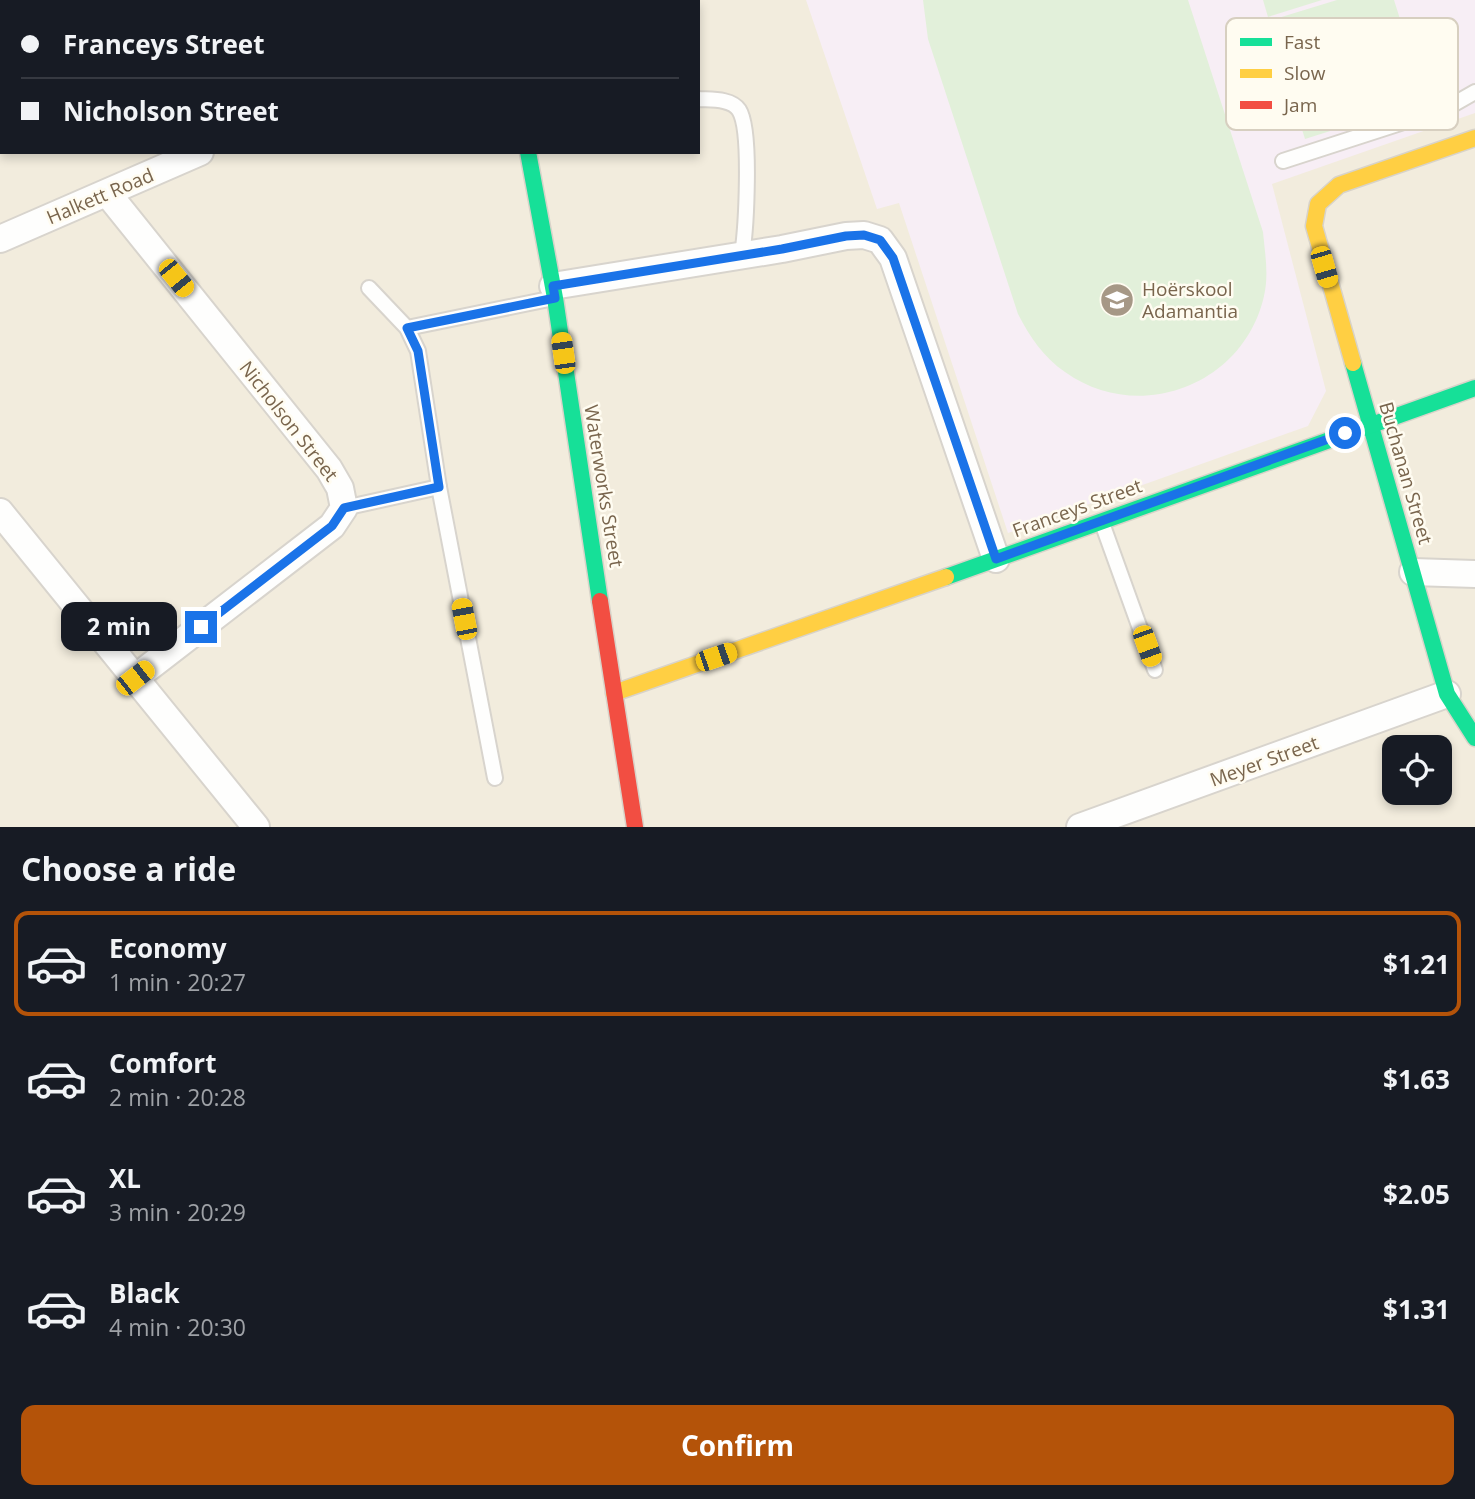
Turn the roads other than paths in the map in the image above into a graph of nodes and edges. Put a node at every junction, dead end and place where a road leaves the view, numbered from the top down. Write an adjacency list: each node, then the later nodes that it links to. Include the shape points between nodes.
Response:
1 (1475, 92): 3 (lane)
2 (700, 99): 11 (lane, via 730,102 742,121 747,153)
3 (1458, 102)
4 (1379, 130): 8 (lane)
5 (1475, 138): 16 (street, Buchanan Street, via 1339,185 1318,204 1317,241)
6 (196, 154): 9 (street, Halkett Road)
7 (528, 154): 13 (street, Waterworks Street)
8 (1283, 161)
9 (108, 194): 10 (street, Halkett Road); 18 (street, Nicholson Street, via 329,469)
10 (0, 239)
11 (742, 255): 13 (street); 21 (street, via 846,236 880,240 893,258)
12 (369, 288): 14 (lane)
13 (554, 292): 14 (lane); 26 (street, Waterworks Street)
14 (407, 328): 17 (lane, via 418,351)
15 (1475, 388): 16 (street, Franceys Street)
16 (1370, 424): 20 (street, Franceys Street); 22 (street, Buchanan Street)
17 (439, 487): 18 (lane); 29 (lane)
18 (344, 508): 25 (street, via 332,526)
19 (0, 512): 25 (street)
20 (1102, 521): 21 (street, Franceys Street); 24 (lane)
21 (996, 559): 26 (street, Franceys Street)
22 (1413, 572): 23 (street); 27 (street, Buchanan Street)
23 (1475, 574)
24 (1156, 670)
25 (135, 678): 30 (street)
26 (614, 693): 31 (street, Waterworks Street)
27 (1447, 694): 28 (street, Buchanan Street); 32 (street, Meyer Street)
28 (1475, 738)
29 (495, 778)
30 (256, 827)
31 (635, 827)
32 (1080, 827)

